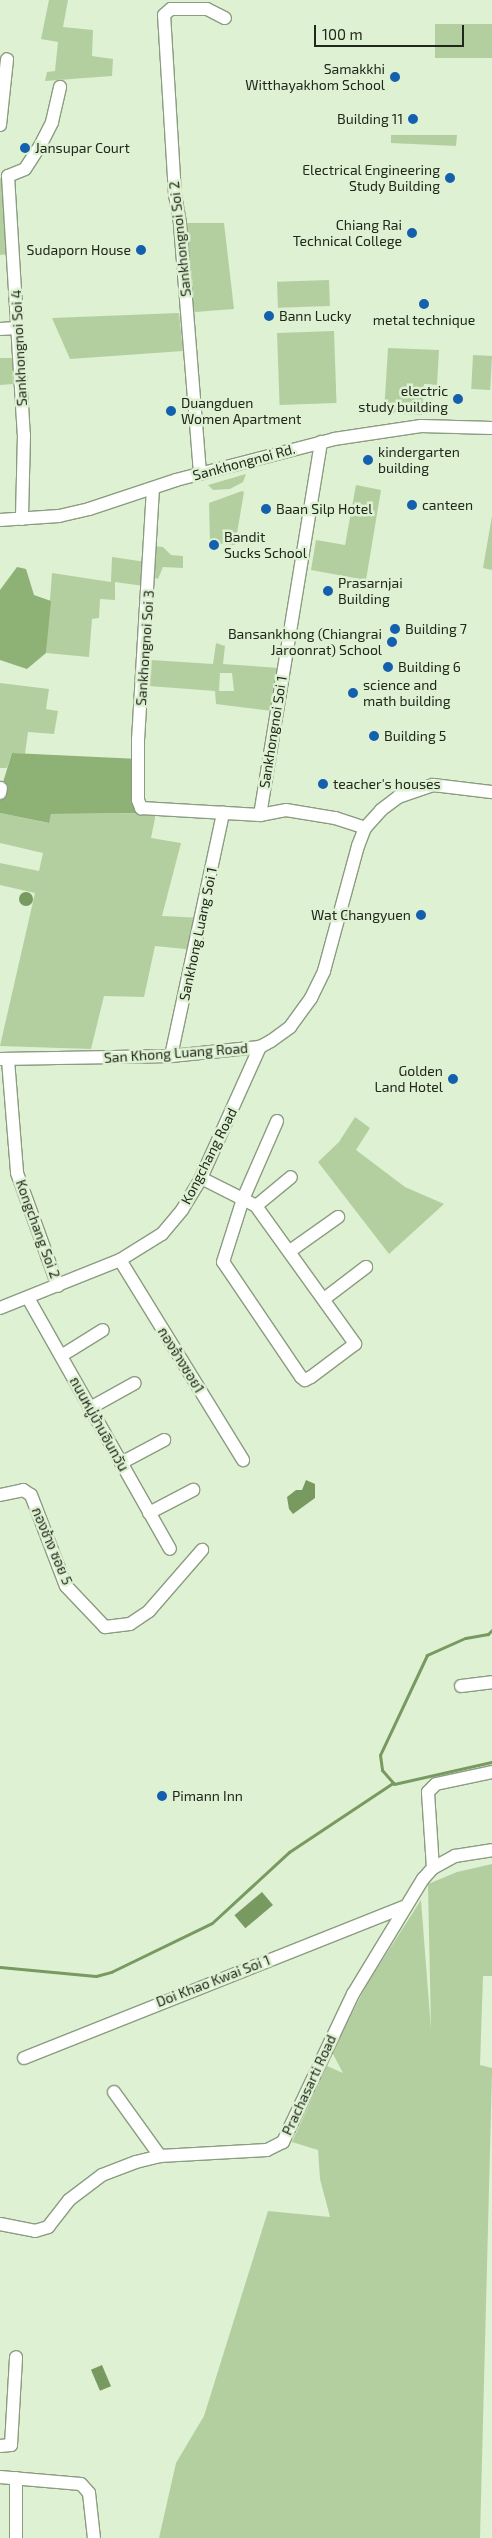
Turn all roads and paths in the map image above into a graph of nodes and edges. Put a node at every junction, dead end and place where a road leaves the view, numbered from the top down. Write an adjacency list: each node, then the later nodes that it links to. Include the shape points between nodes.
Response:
1 (225, 18): 10 (street, Sankhongnoi Soi 2, via 207,9 171,9 164,15 174,185)
2 (7, 59): 4 (street)
3 (60, 87): 5 (street, via 52,122 26,169)
4 (0, 125)
5 (4, 175): 6 (street, Sankhongnoi Soi 4)
6 (17, 328): 7 (street); 12 (street, Sankhongnoi Soi 4, via 24,436)
7 (0, 329)
8 (492, 428): 9 (street, Sankhongnoi Rd., via 421,426)
9 (321, 442): 10 (street, Sankhongnoi Rd.); 16 (street, Sankhongnoi Soi 1)
10 (200, 473): 11 (street, Sankhongnoi Rd.)
11 (153, 488): 12 (street, Sankhongnoi Rd., via 89,509); 15 (street, Sankhongnoi Soi 3, via 138,739 138,800 141,808)
12 (22, 519): 13 (street, Sankhongnoi Rd.)
13 (0, 520)
14 (492, 792): 17 (street, San Khong Luang Road, via 433,785 416,788 381,810)
15 (223, 813): 16 (street); 19 (street, Sankhong Luang Soi 1)
16 (260, 815): 17 (street, via 286,810 335,818)
17 (365, 828): 18 (street, San Khong Luang Road, via 347,881 324,971 311,998 290,1026)
18 (260, 1047): 19 (street, San Khong Luang Road); 23 (street, Kongchang Road)
19 (171, 1056): 20 (street, San Khong Luang Road)
20 (4, 1059): 30 (street, Kongchang Soi 2, via 17,1173)
21 (277, 1121): 24 (street)
22 (291, 1177): 25 (street)
23 (201, 1178): 24 (street); 28 (street, Kongchang Road, via 182,1210 162,1234)
24 (242, 1199): 25 (street); 32 (street, via 223,1262 305,1380 355,1344)
25 (256, 1206): 27 (street)
26 (338, 1217): 27 (street)
27 (290, 1250): 32 (street)
28 (120, 1260): 30 (street, Kongchang Road); 39 (street, กองจ้างซอย1)
29 (366, 1267): 32 (street)
30 (58, 1286): 31 (street, Kongchang Road)
31 (28, 1298): 33 (street, Kongchang Road); 35 (street, ถนนหมู่บ้านอินทวัน)
32 (324, 1298)
33 (0, 1308)
34 (103, 1330): 35 (street)
35 (61, 1356): 37 (street, ถนนหมู่บ้านอินทวัน)
36 (134, 1383): 37 (street)
37 (90, 1408): 40 (street, ถนนหมู่บ้านอินทวัน)
38 (164, 1440): 40 (street)
39 (243, 1460)
40 (121, 1463): 43 (street, ถนนหมู่บ้านอินทวัน)
41 (193, 1490): 43 (street)
42 (0, 1495): 45 (street, กองช้าง ซอย 5, via 23,1490 31,1495 66,1586 105,1627 130,1624 149,1611)
43 (149, 1513): 44 (street, ถนนหมู่บ้านอินทวัน)
44 (170, 1549)
45 (202, 1550)
46 (492, 1682): 47 (street)
47 (461, 1686)
48 (492, 1772): 50 (street, via 436,1784 428,1792)
49 (492, 1850): 50 (street, Prachasarti Road, via 455,1856)
50 (433, 1868): 51 (street, Prachasarti Road)
51 (404, 1908): 52 (street, Doi Khao Kwai Soi 1); 54 (street, Prachasarti Road, via 353,1994 283,2142 267,2150)
52 (24, 2058)
53 (114, 2092): 54 (street)
54 (160, 2156): 55 (street, Prachasarti Road, via 102,2175 70,2200 48,2227 36,2231)
55 (0, 2224)
56 (16, 2357): 57 (street, via 11,2446)
57 (0, 2446)
58 (0, 2477): 59 (street)
59 (16, 2478): 60 (street); 61 (street, via 78,2482 85,2486 91,2501)
60 (16, 2538)
61 (94, 2538)

